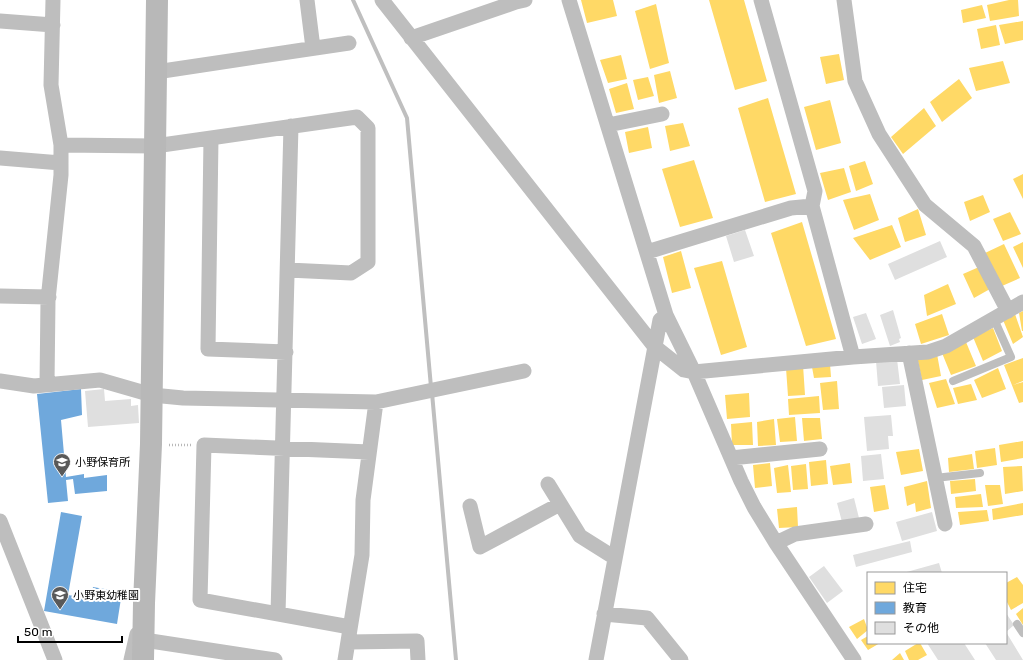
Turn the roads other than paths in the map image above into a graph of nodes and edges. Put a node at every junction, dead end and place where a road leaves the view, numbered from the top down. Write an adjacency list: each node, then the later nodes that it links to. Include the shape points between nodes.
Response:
1 (53, 0): 11 (street)
2 (157, 0): 3 (street); 15 (street)
3 (160, 0)
4 (306, 0): 14 (street)
5 (382, 0): 12 (street)
6 (569, 0): 17 (street)
7 (761, 0): 24 (street, via 815,191)
8 (844, 0): 30 (street, via 855,81 879,134 925,205 974,246)
9 (519, 1): 12 (street)
10 (0, 21): 11 (street)
11 (53, 25): 20 (street, via 52,85)
12 (411, 38): 33 (street)
13 (349, 43): 14 (street)
14 (313, 48): 15 (street)
15 (156, 72): 21 (street)
16 (662, 114): 17 (street)
17 (608, 125): 25 (street)
18 (291, 126): 19 (street); 26 (street); 26 (street, via 357,117 368,128 368,262 351,273)
19 (211, 138): 21 (street); 34 (street, via 208,349)
20 (61, 145): 21 (street); 23 (street)
21 (155, 146): 42 (street)
22 (0, 158): 23 (street)
23 (61, 163): 28 (street)
24 (812, 206): 25 (street, via 792,208); 36 (street)
25 (647, 252): 31 (street)
26 (288, 270): 34 (street)
27 (0, 296): 28 (street)
28 (48, 297): 41 (street)
29 (1023, 302): 30 (street)
30 (1008, 311): 32 (street)
31 (666, 315): 33 (street, via 660,320); 38 (street)
32 (994, 319): 35 (street, via 946,346 928,352); 40 (lane, via 1011,357)
33 (655, 347): 38 (street, via 684,370); 58 (street)
34 (286, 352): 43 (street)
35 (909, 353): 36 (street); 50 (street)
36 (853, 357): 38 (street)
37 (524, 371): 44 (street)
38 (694, 372): 48 (street)
39 (0, 381): 41 (street, via 34,386)
40 (953, 381)
41 (48, 384): 42 (street, via 100,380)
42 (152, 395): 43 (street); 59 (street)
43 (284, 400): 44 (street); 45 (street)
44 (376, 402): 47 (street)
45 (283, 449): 47 (street); 60 (street); 60 (street, via 204,446 200,600)
46 (820, 449): 48 (street)
47 (370, 452): 63 (street, via 363,500 362,555)
48 (731, 458): 57 (street, via 754,506)
49 (980, 473): 50 (lane)
50 (935, 478): 56 (street)
51 (548, 484): 52 (street)
52 (560, 504): 53 (street, via 480,547); 58 (street, via 580,536)
53 (470, 506)
54 (0, 521): 67 (street)
55 (866, 524): 57 (street, via 795,534)
56 (945, 524)
57 (776, 543): 74 (street)
58 (615, 558): 61 (street)
59 (144, 603): 66 (street); 68 (street)
60 (278, 614): 63 (street)
61 (604, 614): 72 (street); 73 (street, via 647,618)
62 (1017, 624): 64 (lane)
63 (350, 627): 65 (street)
64 (1023, 633)
65 (348, 642): 70 (street); 71 (street, via 417,642)
66 (144, 650): 69 (street)
67 (55, 660)
68 (131, 660)
69 (275, 660)
70 (345, 660)
71 (418, 660)
72 (596, 660)
73 (681, 660)
74 (854, 660)

